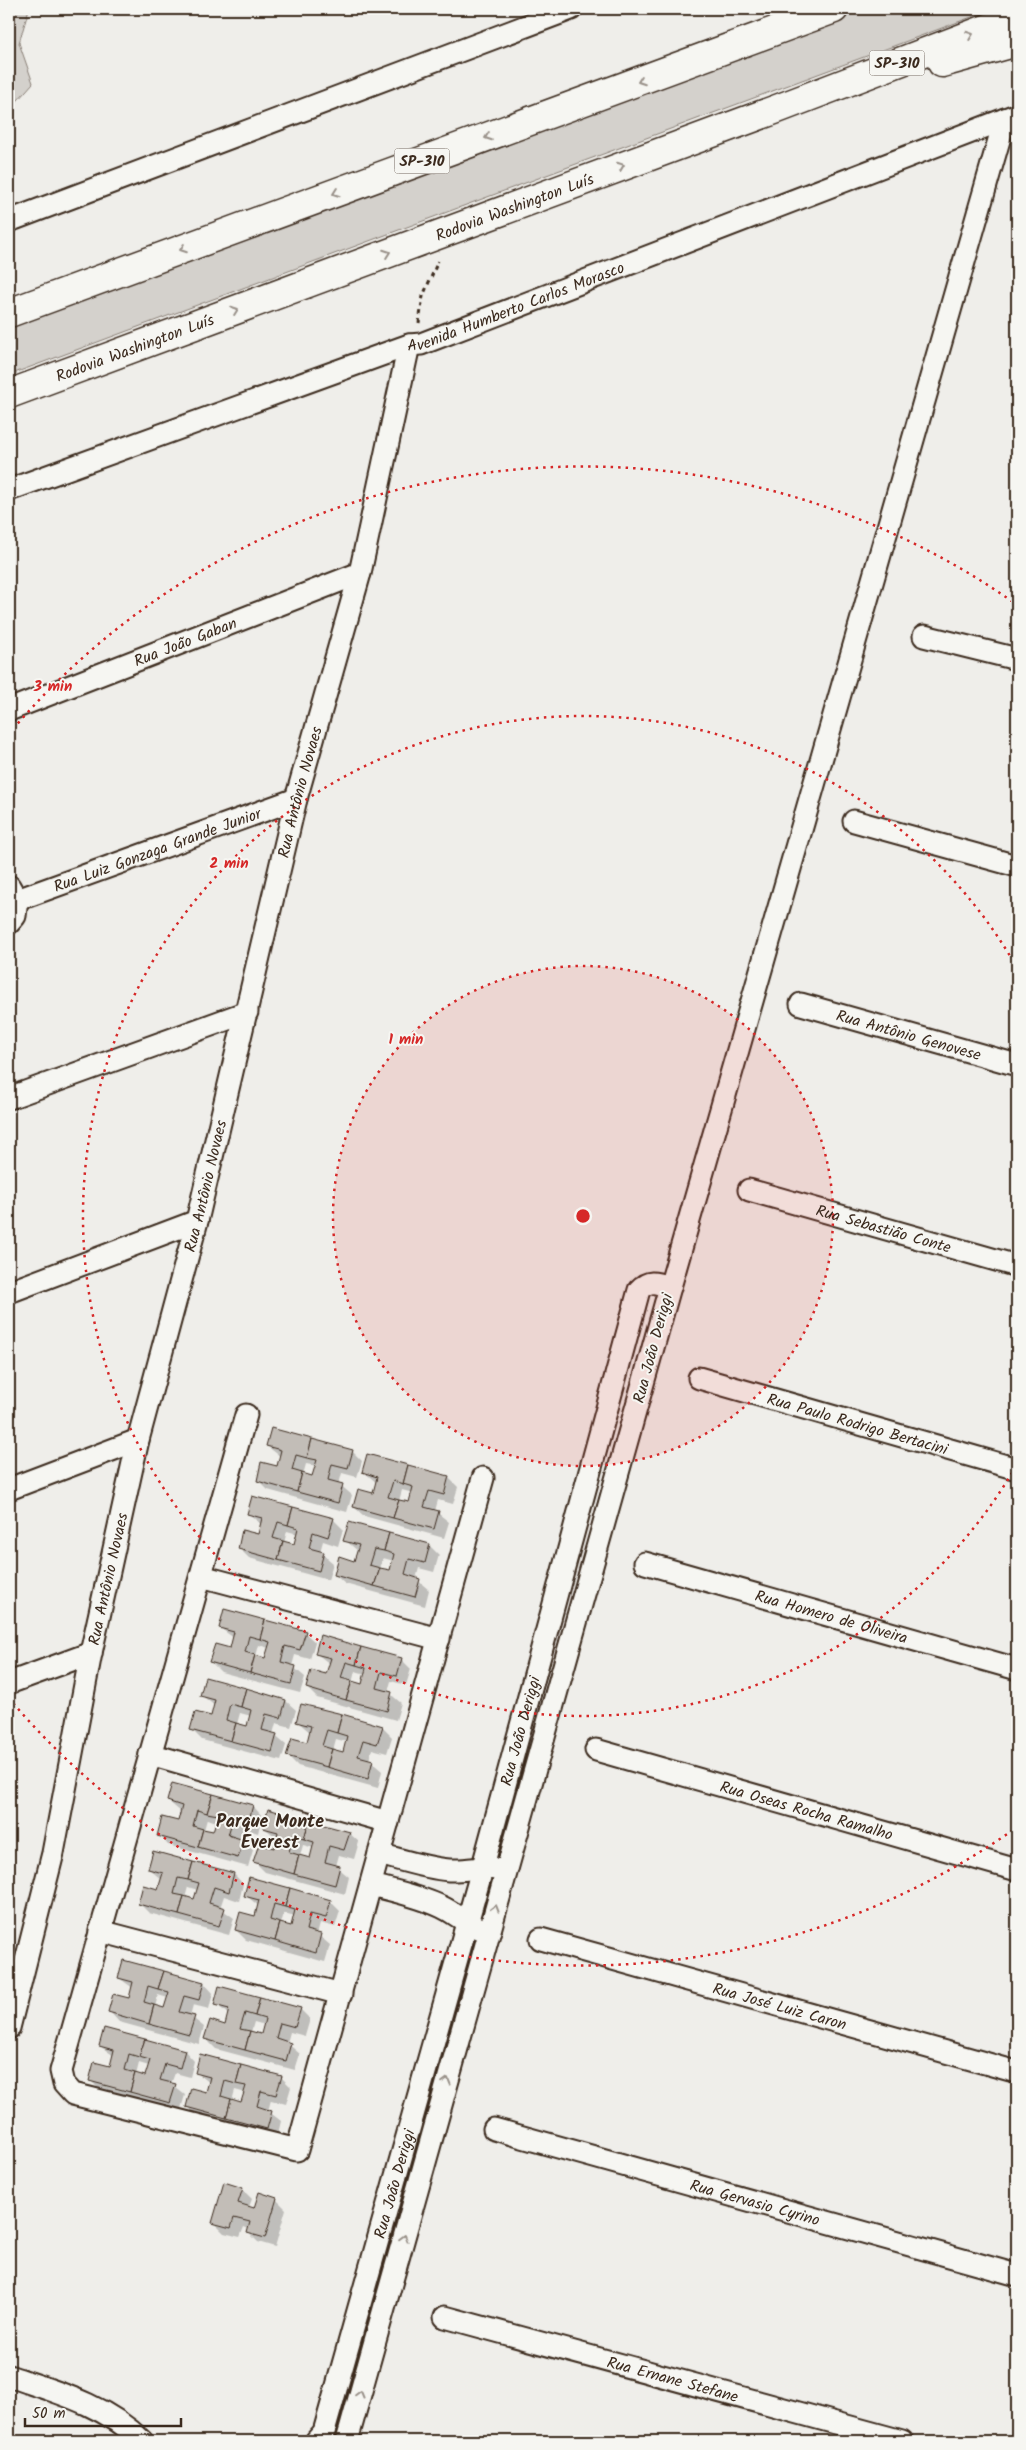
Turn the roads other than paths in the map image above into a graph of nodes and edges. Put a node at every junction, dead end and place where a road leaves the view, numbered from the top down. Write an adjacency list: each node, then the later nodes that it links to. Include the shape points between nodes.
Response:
1 (571, 9): 9 (street)
2 (797, 9): 6 (highway)
3 (834, 9): 6 (highway, SP-310)
4 (1017, 17): 7 (highway, Rodovia Washington Luís / SP-310, one-way to 4)
5 (1017, 42): 7 (highway)
6 (675, 68): 10 (highway, SP-310, one-way to 10)
7 (777, 109): 12 (highway, Rodovia Washington Luís / SP-310, one-way to 7)
8 (1011, 117): 11 (street, Avenida Humberto Carlos Morasco); 30 (street)
9 (9, 221)
10 (9, 313)
11 (415, 345): 13 (street, Avenida Humberto Carlos Morasco); 14 (street, Rua Antônio Novaes)
12 (9, 394)
13 (9, 490)
14 (360, 573): 17 (street, Rua João Gaban); 18 (street, Rua Antônio Novaes)
15 (924, 636): 16 (street)
16 (1017, 659)
17 (9, 710)
18 (296, 799): 21 (street, Rua Luiz Gonzaga Grande Junior); 24 (street, Rua Antônio Novaes)
19 (854, 821): 20 (street)
20 (1017, 866)
21 (13, 893): 22 (street, via 14,916)
22 (9, 922)
23 (801, 1004): 25 (street, Rua Antônio Genovese)
24 (247, 1012): 26 (street); 28 (street, Rua Antônio Novaes)
25 (1017, 1065)
26 (9, 1098)
27 (749, 1190): 29 (street, Rua Sebastião Conte)
28 (197, 1221): 31 (street); 34 (street, Rua Antônio Novaes)
29 (1017, 1266)
30 (670, 1287): 48 (street, Rua João Deriggi, via 652,1281 639,1290); 50 (street, Rua João Deriggi)
31 (9, 1292)
32 (699, 1378): 35 (street, Rua Paulo Rodrigo Bertacini)
33 (246, 1415): 39 (street)
34 (138, 1440): 37 (street); 41 (street, Rua Antônio Novaes)
35 (1017, 1470)
36 (483, 1478): 40 (street)
37 (9, 1489)
38 (645, 1563): 42 (street, Rua Homero de Oliveira)
39 (200, 1576): 40 (street); 45 (street)
40 (439, 1639): 46 (street)
41 (91, 1653): 43 (street); 57 (street, Rua Antônio Novaes, via 53,1853)
42 (1017, 1669)
43 (9, 1683)
44 (596, 1750): 49 (street, Rua Oseas Rocha Ramalho)
45 (150, 1754): 46 (street); 53 (street)
46 (388, 1822): 47 (street)
47 (379, 1854): 48 (street, via 451,1870); 51 (street)
48 (483, 1866): 50 (street); 52 (street, Rua João Deriggi)
49 (1017, 1870)
50 (506, 1872): 54 (street, Rua João Deriggi, one-way to 50)
51 (371, 1884): 52 (street, via 428,1901); 56 (street)
52 (467, 1924): 54 (street); 66 (street, Rua João Deriggi, via 324,2432)
53 (100, 1931): 56 (street); 56 (street, via 61,2071 64,2084 73,2094 298,2150)
54 (488, 1932): 67 (street, Rua João Deriggi, one-way to 54)
55 (541, 1939): 58 (street, Rua José Luiz Caron)
56 (340, 1994)
57 (9, 2028)
58 (1017, 2072)
59 (494, 2128): 60 (street, Rua Gervasio Cyrino)
60 (1017, 2275)
61 (445, 2317): 68 (street, Rua Ernane Stefane)
62 (9, 2376): 63 (street)
63 (83, 2400): 64 (street); 65 (street, via 128,2427)
64 (131, 2441)
65 (142, 2441)
66 (316, 2441)
67 (347, 2441)
68 (902, 2441)

